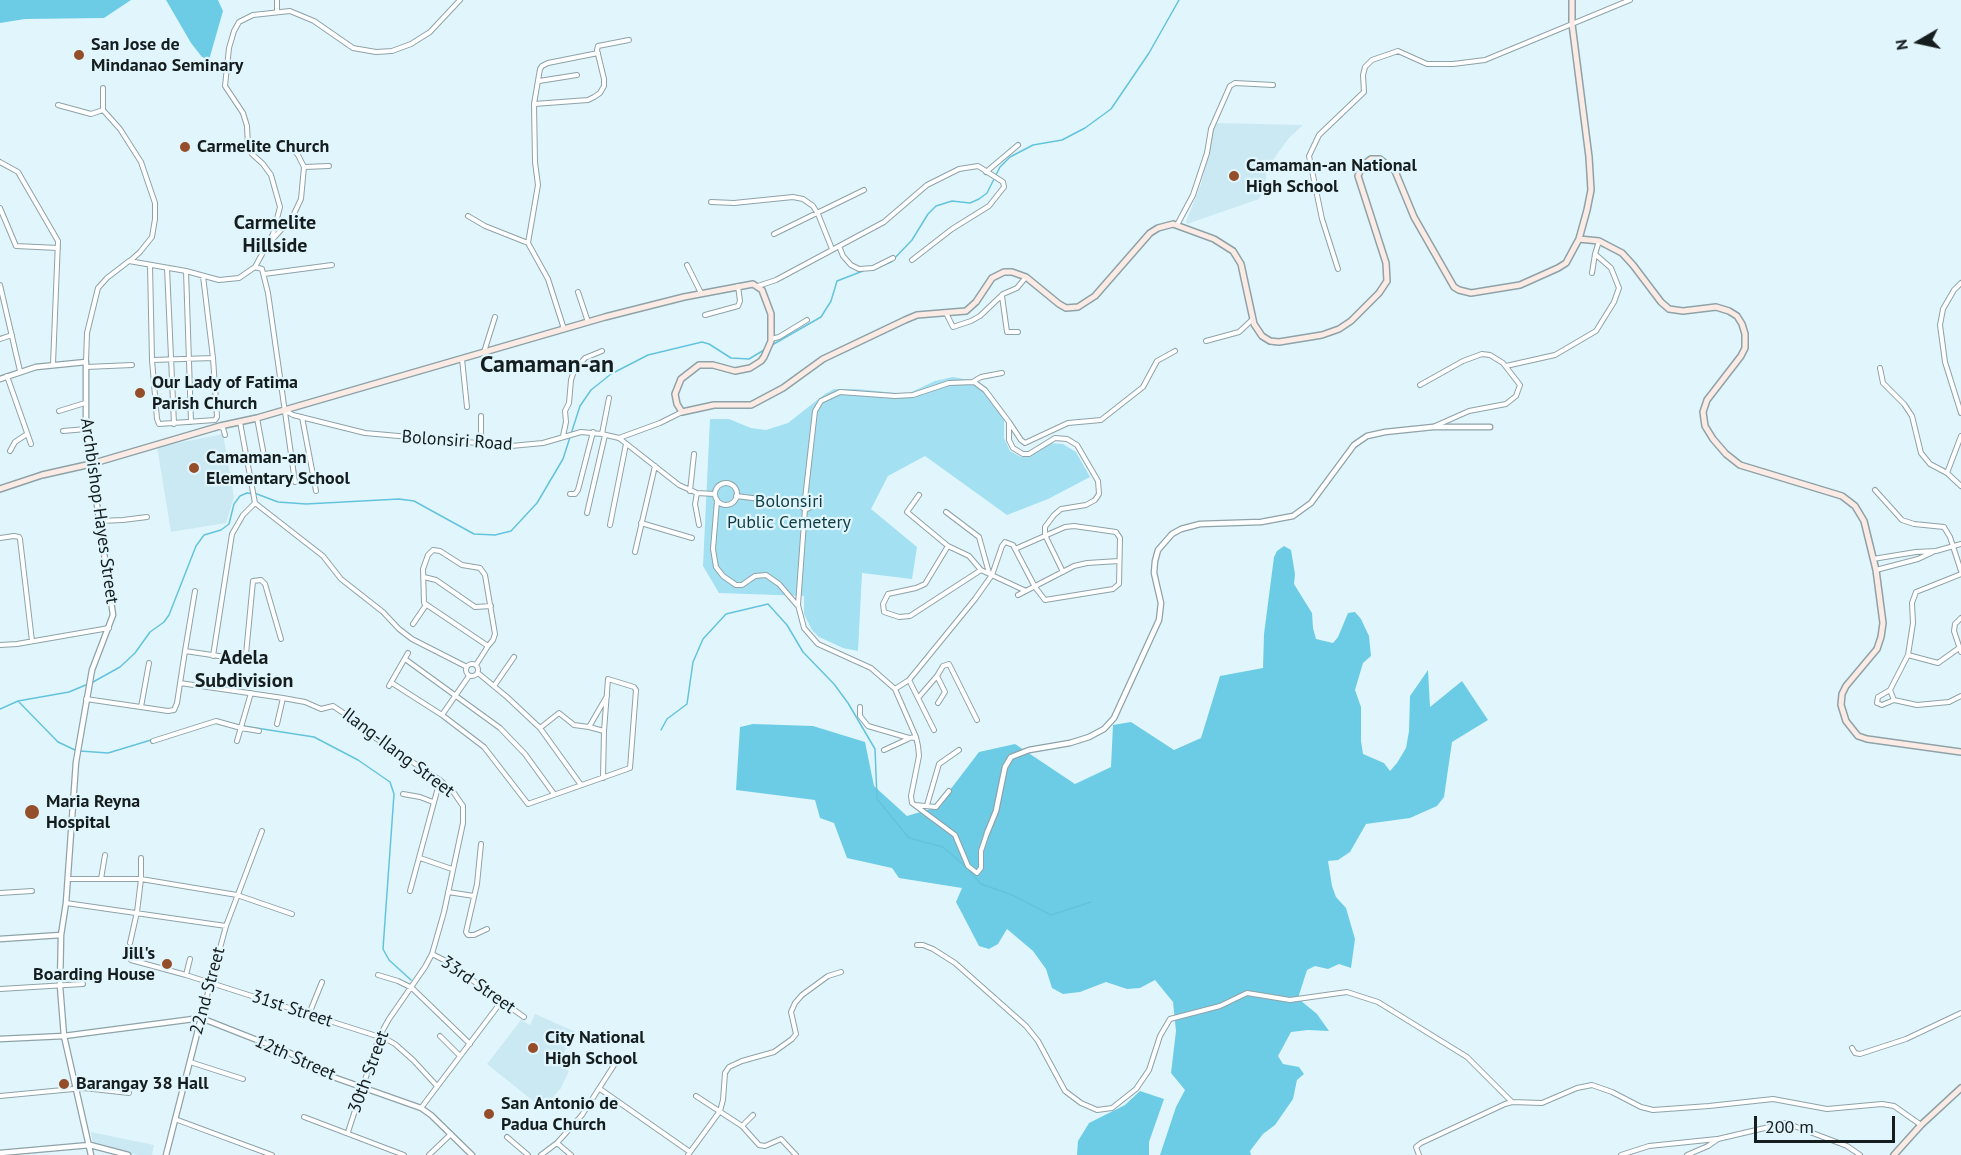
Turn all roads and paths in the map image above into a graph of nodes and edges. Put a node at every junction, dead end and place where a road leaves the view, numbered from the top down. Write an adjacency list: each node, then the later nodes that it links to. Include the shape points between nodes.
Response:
1 (277, 0): 5 (street)
2 (460, 0): 5 (street, via 430,32 392,51 353,48 305,16)
3 (1572, 0): 6 (main road)
4 (1630, 0): 6 (street)
5 (277, 12): 31 (street, via 253,15 240,22 229,48 225,80 246,119 248,146 268,170 280,199 280,213)
6 (1572, 24): 29 (main road, via 1590,190); 45 (street, via 1470,63 1427,63 1398,51 1371,60 1363,75 1364,92 1319,135 1309,156 1322,219)
7 (629, 40): 8 (street, via 598,46)
8 (598, 53): 10 (street, via 548,63 542,66); 13 (street, via 604,79 600,93 588,100)
9 (577, 75): 10 (street)
10 (539, 81): 13 (street)
11 (1273, 86): 27 (street, via 1235,82 1230,86 1211,129 1193,195)
12 (103, 87): 15 (street)
13 (534, 104): 32 (street, via 538,185)
14 (58, 105): 15 (street, via 91,114)
15 (103, 110): 39 (street, via 141,162 155,203 152,237)
16 (288, 143): 20 (street)
17 (1018, 145): 21 (street)
18 (0, 162): 34 (street, via 18,172 55,235)
19 (329, 166): 20 (street)
20 (304, 167): 31 (street, via 296,212)
21 (986, 172): 33 (street, via 974,166 959,169 927,185 884,222); 38 (street, via 1003,182 1004,187 989,206)
22 (864, 190): 25 (street)
23 (711, 202): 25 (street, via 799,197)
24 (0, 208): 34 (street, via 16,246)
25 (818, 213): 28 (street); 35 (street)
26 (468, 216): 32 (street)
27 (1177, 225): 50 (main road, via 1150,232 1095,296 1078,307 1059,304); 61 (main road, via 1233,251 1241,264)
28 (774, 234)
29 (1579, 239): 30 (main road); 61 (main road, via 1563,266 1535,279 1478,293 1459,290 1446,276 1422,232 1395,171 1380,159 1371,159 1358,176 1388,273 1379,293 1345,325 1322,335 1270,341 1262,336)
30 (1599, 241): 36 (street); 158 (main road, via 1622,253 1670,309 1716,307 1737,316 1743,324 1745,348 1707,400 1703,412 1705,426 1726,454 1740,465 1849,500 1864,520)
31 (269, 242): 43 (street)
32 (528, 243): 64 (street, via 548,279)
33 (839, 246): 35 (street); 37 (street, via 843,256 859,269 873,268)
34 (58, 248): 78 (street)
35 (832, 249): 54 (street)
36 (1595, 254): 47 (street); 81 (street, via 1611,268 1619,288 1596,331 1555,355)
37 (893, 258)
38 (912, 260)
39 (129, 261): 41 (street); 79 (street, via 98,288 87,333)
40 (687, 264): 56 (street)
41 (150, 265): 44 (street); 77 (street)
42 (332, 265): 48 (street)
43 (255, 267): 48 (street); 49 (street, via 233,280)
44 (167, 268): 46 (street); 75 (street)
45 (1338, 269)
46 (186, 271): 49 (street); 74 (street)
47 (1592, 273)
48 (264, 274): 92 (street)
49 (203, 276): 73 (street)
50 (1026, 277): 57 (street, via 1017,288); 58 (main road, via 1012,272 995,275 972,307)
51 (1961, 283): 95 (street, via 1943,309 1940,325 1945,362)
52 (0, 285): 66 (street)
53 (738, 286): 54 (main road); 56 (main road); 59 (street, via 739,305)
54 (758, 286): 69 (main road, via 769,306)
55 (579, 292): 63 (street)
56 (701, 293): 63 (main road)
57 (1002, 295): 58 (street, via 980,316 956,327); 65 (street, via 1007,332)
58 (946, 312): 94 (main road, via 917,315 838,351 757,403 714,405)
59 (705, 315)
60 (495, 317): 72 (street)
61 (1253, 319): 68 (street, via 1239,332)
62 (807, 320): 69 (street)
63 (588, 322): 64 (main road)
64 (564, 330): 72 (main road)
65 (1018, 332)
66 (12, 335): 67 (street); 83 (street)
67 (0, 339)
68 (1206, 341)
69 (770, 344): 94 (main road, via 761,361 742,370 705,364 693,367 681,379 675,394)
70 (602, 351): 113 (street, via 585,358 574,371)
71 (1175, 351): 101 (street, via 1157,361 1143,387 1101,420 1068,423 1025,443)
72 (484, 352): 76 (main road)
73 (213, 357): 74 (street); 99 (street, via 217,417)
74 (189, 358): 75 (street); 99 (street)
75 (171, 359): 77 (street); 102 (street)
76 (462, 359): 91 (street); 92 (main road)
77 (152, 360): 102 (street, via 157,423)
78 (53, 364): 79 (street); 83 (street)
79 (86, 364): 80 (street); 90 (street, Archbishop Hayes Street)
80 (132, 365)
81 (1506, 366): 88 (street, via 1482,354); 104 (street, via 1520,385 1516,396 1501,405 1469,411)
82 (1880, 368): 123 (street, via 1883,383 1912,416 1921,453 1930,464)
83 (20, 371): 85 (street)
84 (1002, 373): 87 (street)
85 (7, 376): 86 (street); 109 (street)
86 (0, 379)
87 (974, 382): 101 (street, via 985,390); 135 (street, via 949,383 913,395 840,393 821,401 815,411)
88 (1420, 385)
89 (609, 398): 110 (street)
90 (85, 403): 93 (street); 106 (street, Archbishop Hayes Street)
91 (467, 407)
92 (284, 409): 97 (street, Bolonsiri Road); 98 (main road); 124 (street)
93 (59, 411)
94 (682, 412): 114 (street)
95 (1961, 413)
96 (481, 416): 115 (street)
97 (302, 417): 115 (street, Bolonsiri Road, via 374,434); 128 (street)
98 (257, 418): 100 (main road); 120 (street)
99 (191, 422): 102 (street)
100 (240, 422): 103 (main road); 136 (street)
101 (1009, 422): 147 (street, via 1008,440 1023,454 1033,453 1055,438 1070,440 1100,486 1098,497 1091,503 1057,512 1045,527)
102 (174, 424)
103 (220, 426): 111 (street); 121 (main road)
104 (1433, 427): 105 (street); 237 (street, via 1376,433 1359,440 1311,503 1293,516 1262,522 1200,524 1172,534 1158,550 1155,561 1161,603 1159,620 1114,718 1089,737 1011,757)
105 (1490, 427)
106 (87, 429): 107 (street); 121 (street, Archbishop Hayes Street)
107 (63, 431)
108 (593, 432): 110 (street, Bolonsiri Road); 113 (street, Bolonsiri Road); 131 (street, via 578,490)
109 (27, 434): 116 (street); 118 (street, via 13,443)
110 (603, 434): 114 (street, Bolonsiri Road); 141 (street)
111 (225, 435)
112 (1961, 436): 123 (street)
113 (564, 437): 115 (street, Bolonsiri Road, via 519,446)
114 (619, 438): 117 (street, Bolonsiri Road)
115 (481, 442)
116 (31, 444)
117 (626, 444): 122 (street, Bolonsiri Road); 145 (street)
118 (10, 451)
119 (694, 454): 129 (street)
120 (265, 461)
121 (91, 464): 126 (main road); 143 (street, Archbishop Hayes Street)
122 (655, 466): 129 (street, Bolonsiri Road); 144 (street)
123 (1947, 472): 125 (street)
124 (295, 483)
125 (1961, 486)
126 (0, 489)
127 (1875, 490): 152 (street, via 1906,522 1944,527)
128 (316, 491)
129 (690, 491): 130 (street, Bolonsiri Road)
130 (697, 493): 132 (street, Bolonsiri Road); 146 (street)
131 (570, 494)
132 (715, 494): 134 (street, via 717,487 726,483 734,487); 137 (street)
133 (919, 495): 151 (street, via 907,512)
134 (736, 496): 137 (street, via 729,505); 138 (street)
135 (805, 499): 138 (street); 139 (street, via 811,504)
136 (255, 500): 186 (street, via 232,534); 191 (street, via 323,556 341,579 399,629)
137 (717, 501): 173 (street, via 713,549 716,567 723,576 742,585 755,576 766,575)
138 (801, 504): 139 (street)
139 (805, 509): 173 (street)
140 (946, 512): 166 (street, via 979,537)
141 (587, 513)
142 (147, 517): 143 (street)
143 (99, 521): 177 (street, Archbishop Hayes Street, via 112,603)
144 (641, 523): 149 (street); 155 (street)
145 (610, 525)
146 (699, 525)
147 (1045, 535): 153 (street); 159 (street, via 1074,526 1116,532 1120,538); 164 (street)
148 (0, 538): 179 (street, via 20,539)
149 (692, 538)
150 (1961, 544): 152 (street)
151 (948, 546): 162 (street, via 969,556); 162 (street, via 926,584 888,594 884,612 910,616)
152 (1952, 547): 154 (street); 165 (street)
153 (1015, 549): 166 (street, via 1010,542 1003,543); 168 (street)
154 (1936, 551): 156 (street); 160 (street)
155 (635, 552)
156 (1908, 553): 157 (street); 160 (street)
157 (1895, 555): 158 (street); 161 (street)
158 (1873, 559): 163 (main road)
159 (1119, 561): 164 (street, via 1083,564); 168 (street, via 1119,584 1113,589 1048,600)
160 (1910, 561): 161 (street)
161 (1896, 564): 163 (street)
162 (981, 570): 166 (street)
163 (1876, 570): 226 (main road, via 1881,637 1868,662 1846,686 1841,705 1846,721 1867,740)
164 (1063, 572): 168 (street)
165 (1961, 573): 185 (street, via 1916,592)
166 (991, 574): 170 (street); 195 (street)
167 (424, 577): 172 (street); 174 (street, via 436,579 475,607); 174 (street, via 424,564 432,550 462,565 480,568)
168 (1035, 587): 170 (street)
169 (195, 591): 183 (street)
170 (1026, 591): 171 (street)
171 (1018, 595)
172 (426, 605): 176 (street); 181 (street)
173 (798, 605): 198 (street, via 804,628 818,644 871,668)
174 (491, 606): 181 (street, via 495,634)
175 (1961, 618): 182 (street, via 1954,631)
176 (413, 624)
177 (110, 627): 179 (street); 206 (street, Archbishop Hayes Street, via 94,664)
178 (281, 639): 186 (street, via 265,584 253,579 246,654 239,659)
179 (32, 641): 180 (street)
180 (0, 645)
181 (488, 646): 190 (street)
182 (1960, 650): 185 (street, via 1938,663)
183 (185, 651): 186 (street); 196 (street)
184 (408, 653): 188 (street)
185 (1908, 655): 199 (street)
186 (213, 656)
187 (514, 657): 197 (street)
188 (405, 659): 201 (street); 211 (street, via 390,685)
189 (149, 663): 209 (street)
190 (476, 665): 191 (street); 192 (street)
191 (467, 667): 193 (street)
192 (478, 673): 193 (street); 197 (street)
193 (469, 676): 201 (street)
194 (937, 676): 205 (street); 208 (street, via 945,692); 212 (street, via 945,664 952,666)
195 (909, 680): 198 (street); 205 (street)
196 (180, 683): 200 (street, Ilang-Ilang Street); 209 (street, via 174,710)
197 (494, 686): 216 (street)
198 (895, 689): 220 (street)
199 (1890, 690): 207 (street); 207 (street, via 1878,697 1877,703 1882,705)
200 (251, 693): 204 (street, Ilang-Ilang Street); 215 (street)
201 (455, 694): 211 (street); 232 (street, via 509,737)
202 (607, 694): 214 (street); 219 (street); 227 (street, via 608,679 636,690 631,767)
203 (1961, 696): 207 (street, via 1929,705)
204 (282, 698): 213 (street); 228 (street, Ilang-Ilang Street, via 321,709 337,708 357,726)
205 (918, 698): 217 (street)
206 (86, 699): 209 (street); 243 (street, Archbishop Hayes Street, via 77,756)
207 (1894, 699)
208 (938, 703)
209 (141, 707)
210 (860, 707): 221 (street, via 860,716 868,726)
211 (442, 715): 232 (street, via 484,747 526,803)
212 (977, 720)
213 (277, 724)
214 (589, 727): 216 (street, via 574,725 556,713); 219 (street)
215 (241, 728): 218 (street); 222 (street, via 216,721); 223 (street)
216 (540, 728): 229 (street)
217 (934, 730)
218 (259, 731)
219 (604, 731): 227 (street)
220 (916, 737): 221 (street); 234 (street, via 919,756 911,796)
221 (909, 738): 224 (street)
222 (153, 741)
223 (237, 741)
224 (884, 750)
225 (959, 750): 235 (street, via 939,764)
226 (1961, 752)
227 (603, 778): 229 (street)
228 (440, 780): 233 (street); 242 (street, Ilang-Ilang Street, via 463,806)
229 (581, 785): 232 (street)
230 (949, 791): 235 (street, via 936,807)
231 (403, 794): 233 (street)
232 (554, 794)
233 (433, 802): 241 (street)
234 (914, 806): 235 (street); 237 (street, via 955,835 968,866 977,873)
235 (927, 806)
236 (262, 831): 250 (street, 22nd Street)
237 (987, 833)
238 (481, 844): 251 (street)
239 (105, 855): 244 (street)
240 (141, 858): 245 (street)
241 (420, 858): 242 (street); 247 (street)
242 (452, 869): 248 (street, Ilang-Ilang Street)
243 (68, 879): 244 (street); 252 (street, Archbishop Hayes Street)
244 (101, 879): 245 (street)
245 (141, 879): 250 (street); 253 (street)
246 (32, 891): 249 (street)
247 (410, 891)
248 (448, 892): 251 (street); 261 (street, Ilang-Ilang Street)
249 (0, 893)
250 (237, 895): 254 (street); 255 (street, 22nd Street)
251 (474, 896): 256 (street, via 466,934 476,935)
252 (66, 903): 253 (street); 257 (street, Archbishop Hayes Street)
253 (137, 912): 255 (street); 259 (street)
254 (292, 914)
255 (226, 926): 268 (street, 22nd Street)
256 (487, 929)
257 (61, 935): 258 (street); 270 (street, Archbishop Hayes Street)
258 (0, 939)
259 (130, 943)
260 (917, 945): 296 (street, via 933,949 954,963 1026,1026 1065,1091 1093,1109 1113,1108 1136,1089 1149,1070 1170,1019 1220,1006 1247,993 1290,1000 1347,992 1378,1002 1458,1050)
261 (432, 954): 271 (street, 30th Street); 273 (street, 33rd Street)
262 (190, 959): 265 (street)
263 (131, 960): 265 (street, 31st Street)
264 (841, 972): 298 (street, via 828,976 795,1003 791,1012 796,1034 792,1039 774,1052 729,1067)
265 (186, 975): 268 (street, 31st Street)
266 (378, 975): 271 (street)
267 (322, 982): 275 (street)
268 (210, 983): 275 (street, 31st Street); 277 (street, 22nd Street)
269 (83, 984): 270 (street)
270 (60, 986): 272 (street); 278 (street, Archbishop Hayes Street)
271 (411, 988): 280 (street, 30th Street); 282 (street)
272 (0, 989)
273 (501, 1002): 276 (street, 33rd Street); 282 (street)
274 (1961, 1013): 283 (street, via 1906,1039 1860,1054)
275 (309, 1014): 280 (street, 31st Street)
276 (524, 1017)
277 (201, 1018): 278 (street, 12th Street); 285 (street, 22nd Street); 288 (street, 12th Street, via 290,1053 319,1072)
278 (64, 1036): 281 (street, 12th Street); 291 (street, Archbishop Hayes Street)
279 (440, 1036): 284 (street)
280 (379, 1037): 288 (street, 30th Street); 289 (street, 31st Street, via 395,1044)
281 (0, 1039)
282 (470, 1044): 284 (street)
283 (1852, 1048)
284 (460, 1056): 289 (street)
285 (190, 1062): 287 (street); 301 (street, 22nd Street)
286 (616, 1062): 292 (street)
287 (243, 1079)
288 (362, 1086): 297 (street, 12th Street); 304 (street, 30th Street)
289 (437, 1086): 297 (street)
290 (1961, 1088): 302 (main road)
291 (76, 1089): 293 (street); 294 (street); 309 (street, Archbishop Hayes Street)
292 (600, 1089): 308 (street); 311 (street)
293 (129, 1093)
294 (0, 1096)
295 (696, 1096): 298 (street)
296 (1512, 1102): 302 (street, via 1542,1103 1592,1085 1653,1110 1773,1099 1827,1109 1882,1104 1894,1106); 323 (street, via 1421,1143 1416,1147)
297 (421, 1108): 305 (street, 12th Street)
298 (720, 1111): 303 (street); 311 (street)
299 (753, 1114): 303 (street)
300 (304, 1117): 304 (street)
301 (175, 1119): 314 (street, 22nd Street); 315 (street)
302 (1921, 1125): 327 (main road)
303 (742, 1126): 322 (street, via 759,1145 781,1139)
304 (348, 1132): 316 (street)
305 (451, 1134): 317 (street); 318 (street, 12th Street)
306 (507, 1137): 319 (street)
307 (1718, 1138): 324 (street, via 1658,1144); 325 (street); 326 (street, via 1786,1123 1848,1146)
308 (557, 1143): 320 (street); 321 (street)
309 (90, 1145): 310 (street); 312 (street, Archbishop Hayes Street); 313 (street)
310 (0, 1153)
311 (689, 1153)
312 (91, 1155)
313 (128, 1155)
314 (166, 1155)
315 (272, 1155)
316 (404, 1155)
317 (429, 1155)
318 (472, 1155)
319 (528, 1155)
320 (541, 1155)
321 (571, 1155)
322 (796, 1155)
323 (1419, 1155)
324 (1621, 1155)
325 (1687, 1155)
326 (1860, 1155)
327 (1894, 1155)

